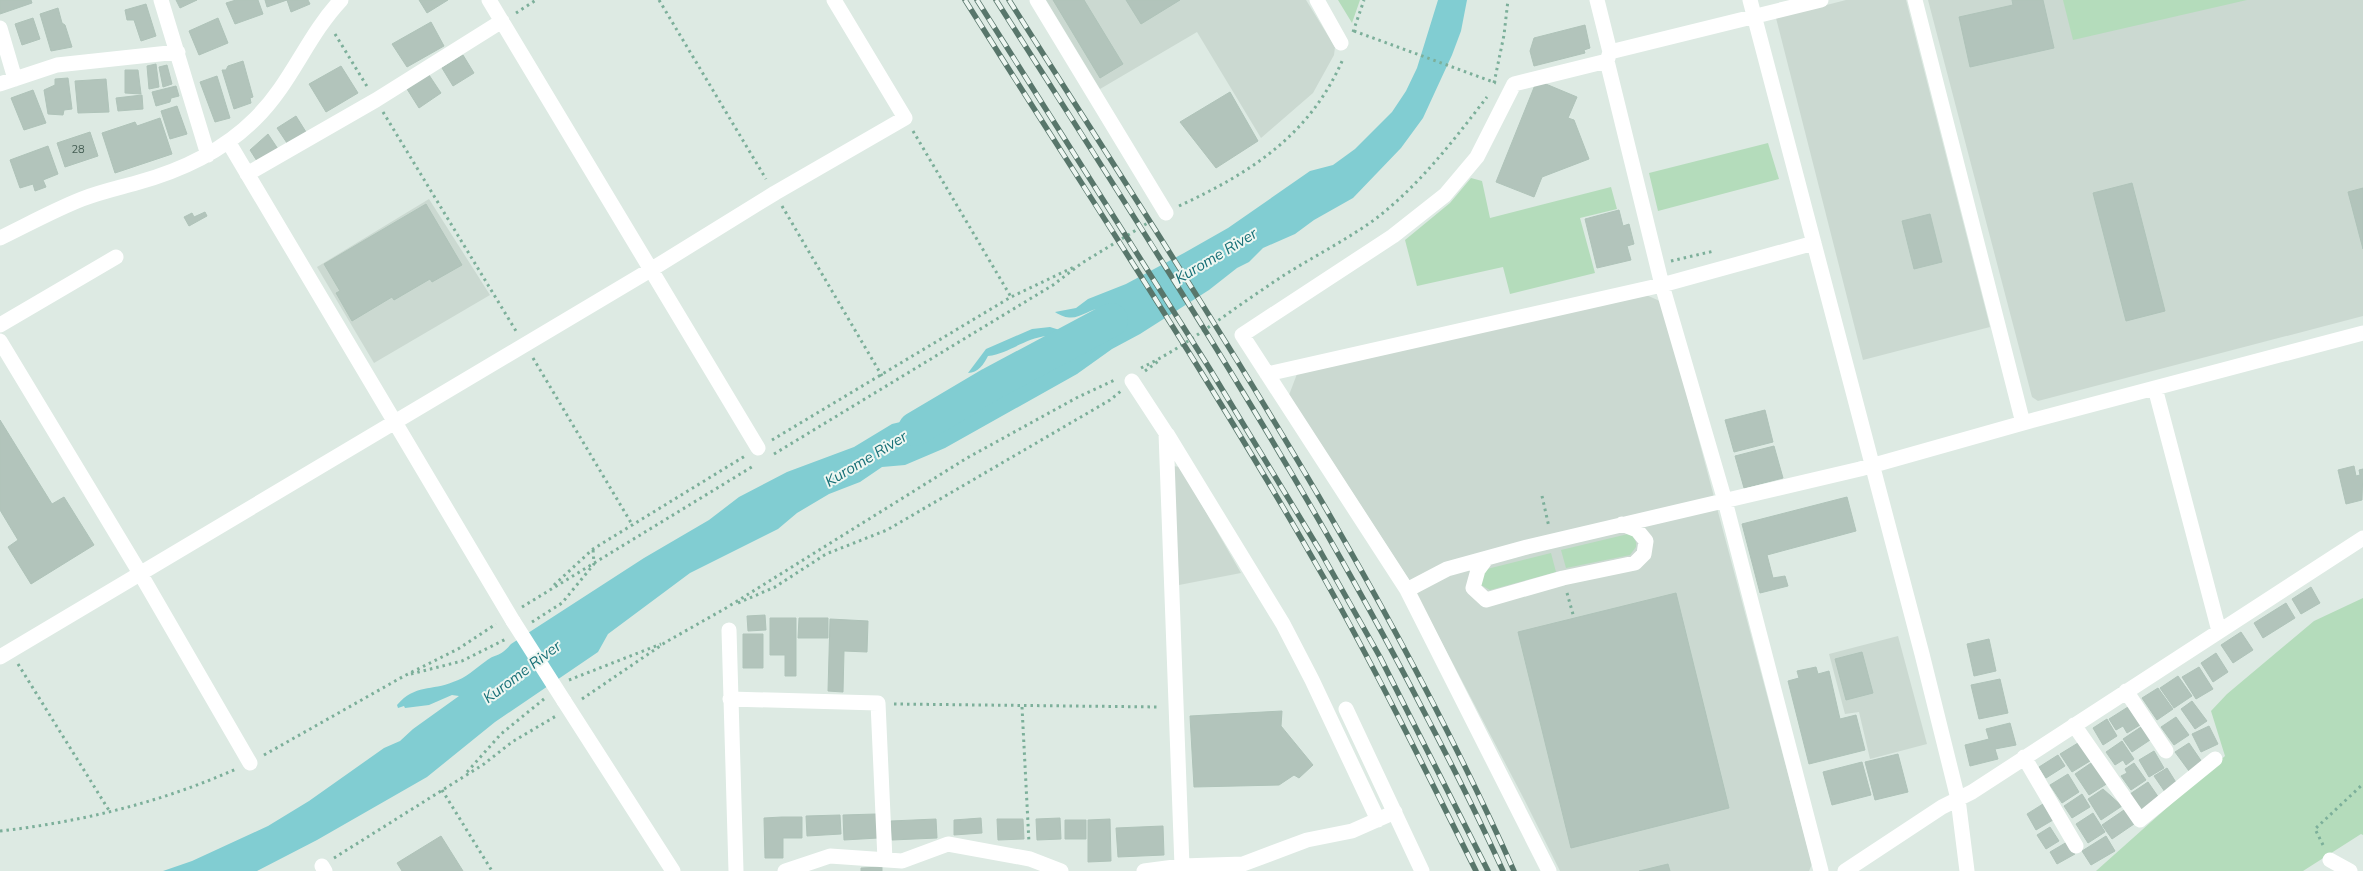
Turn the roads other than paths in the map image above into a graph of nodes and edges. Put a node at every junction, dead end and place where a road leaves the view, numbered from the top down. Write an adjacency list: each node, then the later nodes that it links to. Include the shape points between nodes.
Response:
1 (161, 0): 15 (street)
2 (341, 0): 19 (street, via 324,19 275,96 256,119)
3 (489, 0): 12 (street)
4 (834, 0): 26 (street, via 905,118)
5 (1036, 0): 22 (street)
6 (1317, 0): 14 (street)
7 (1597, 0): 16 (street)
8 (1750, 0): 11 (street)
9 (1821, 0): 11 (street)
10 (1915, 0): 35 (street)
11 (1754, 17): 16 (street); 24 (street)
12 (502, 21): 21 (street, via 376,100); 26 (street)
13 (0, 28): 17 (street)
14 (1346, 44)
15 (178, 52): 17 (street, via 57,65); 20 (street)
16 (1609, 56): 27 (street); 31 (street, via 1514,84 1477,157 1445,195 1393,236 1242,335)
17 (15, 79): 18 (street)
18 (0, 84)
19 (229, 143): 20 (street); 21 (street)
20 (208, 155): 23 (street, via 80,200)
21 (247, 174): 34 (street)
22 (1166, 213)
23 (0, 238)
24 (1814, 243): 27 (street); 38 (street)
25 (116, 257): 28 (street)
26 (652, 269): 34 (street); 37 (street)
27 (1662, 285): 31 (street); 39 (street)
28 (0, 325)
29 (2363, 332): 33 (street)
30 (0, 342): 46 (street)
31 (1268, 374): 48 (street)
32 (1127, 379): 36 (street)
33 (2154, 388): 35 (street); 50 (street)
34 (395, 420): 46 (street); 67 (street, bridge, via 512,618)
35 (2023, 423): 38 (street)
36 (1166, 433): 62 (street, via 1283,624); 66 (street)
37 (761, 456)
38 (1872, 466): 39 (street); 60 (street)
39 (1725, 501): 40 (street); 74 (street)
40 (1665, 514): 41 (street); 43 (street, via 1651,528)
41 (1622, 524): 43 (street, via 1637,530); 44 (street)
42 (2363, 538): 50 (street)
43 (1646, 540): 47 (street, via 1644,554 1635,563 1563,578 1486,600)
44 (1486, 559): 45 (street); 47 (street, via 1478,570)
45 (1447, 569): 47 (street); 48 (street)
46 (140, 573): 51 (street); 59 (street)
47 (1473, 588)
48 (1407, 590): 73 (street)
49 (729, 630): 53 (street)
50 (2219, 631): 52 (street)
51 (5, 654)
52 (2126, 691): 55 (street); 56 (street)
53 (730, 699): 64 (street, via 878,703); 68 (street)
54 (1346, 709): 61 (street)
55 (2074, 724): 57 (street); 58 (street, via 2140,820)
56 (2166, 750)
57 (2024, 757): 60 (street); 63 (street)
58 (2215, 759)
59 (250, 763)
60 (1958, 799): 75 (street); 76 (street)
61 (1395, 812): 62 (street); 72 (street)
62 (1378, 820): 66 (street, via 1352,831 1307,840 1243,864)
63 (2076, 846)
64 (885, 860): 69 (street, via 830,856); 70 (street, via 902,861 948,844 1030,859)
65 (2330, 860): 77 (street)
66 (1182, 866): 71 (street)
67 (673, 871)
68 (736, 871)
69 (790, 871)
70 (1061, 871)
71 (1144, 871)
72 (1422, 871)
73 (1549, 871)
74 (1821, 871)
75 (1845, 871)
76 (1967, 871)
77 (2350, 871)

